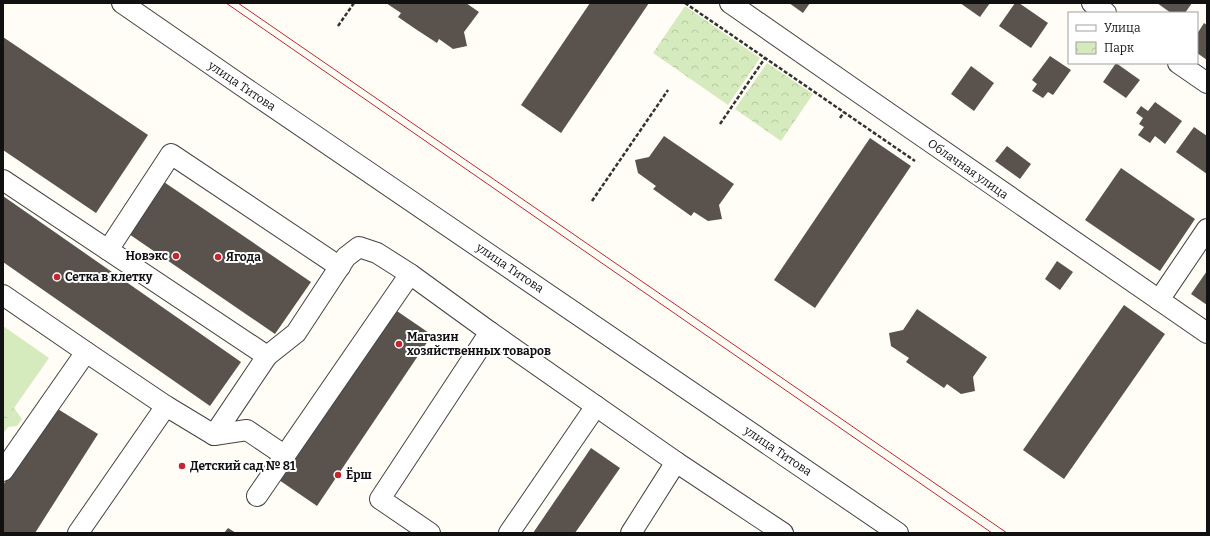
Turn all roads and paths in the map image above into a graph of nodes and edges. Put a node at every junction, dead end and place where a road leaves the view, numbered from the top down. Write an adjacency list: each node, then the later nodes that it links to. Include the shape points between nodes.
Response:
1 (122, 3): 40 (street, улица Титова)
2 (354, 3): 7 (path)
3 (685, 3): 8 (path)
4 (730, 3): 23 (street, Облачная улица)
5 (1092, 3): 6 (street)
6 (1105, 12)
7 (338, 26)
8 (765, 58): 12 (path); 14 (path)
9 (1179, 64): 10 (street)
10 (1207, 83)
11 (668, 90): 17 (path)
12 (844, 112): 13 (path); 15 (path)
13 (840, 118)
14 (720, 124)
15 (915, 161)
16 (3, 180): 19 (street)
17 (592, 201)
18 (1207, 229): 23 (street)
19 (108, 250): 20 (street, via 171,154); 27 (street)
20 (340, 267): 21 (street, via 346,257 359,247 377,253); 27 (street, via 296,333)
21 (410, 274): 24 (street); 31 (street)
22 (3, 295): 26 (street)
23 (1159, 300): 25 (street, Облачная улица)
24 (490, 332): 29 (street); 36 (street, via 380,499)
25 (1207, 333)
26 (86, 352): 28 (street); 33 (street)
27 (267, 356): 30 (street)
28 (166, 406): 30 (street); 35 (street)
29 (596, 406): 32 (street); 37 (street)
30 (214, 435): 31 (street, via 246,430)
31 (284, 455): 34 (street)
32 (676, 462): 38 (street); 39 (street)
33 (3, 471)
34 (257, 496)
35 (78, 533)
36 (430, 533)
37 (509, 533)
38 (631, 533)
39 (783, 533)
40 (898, 533)

